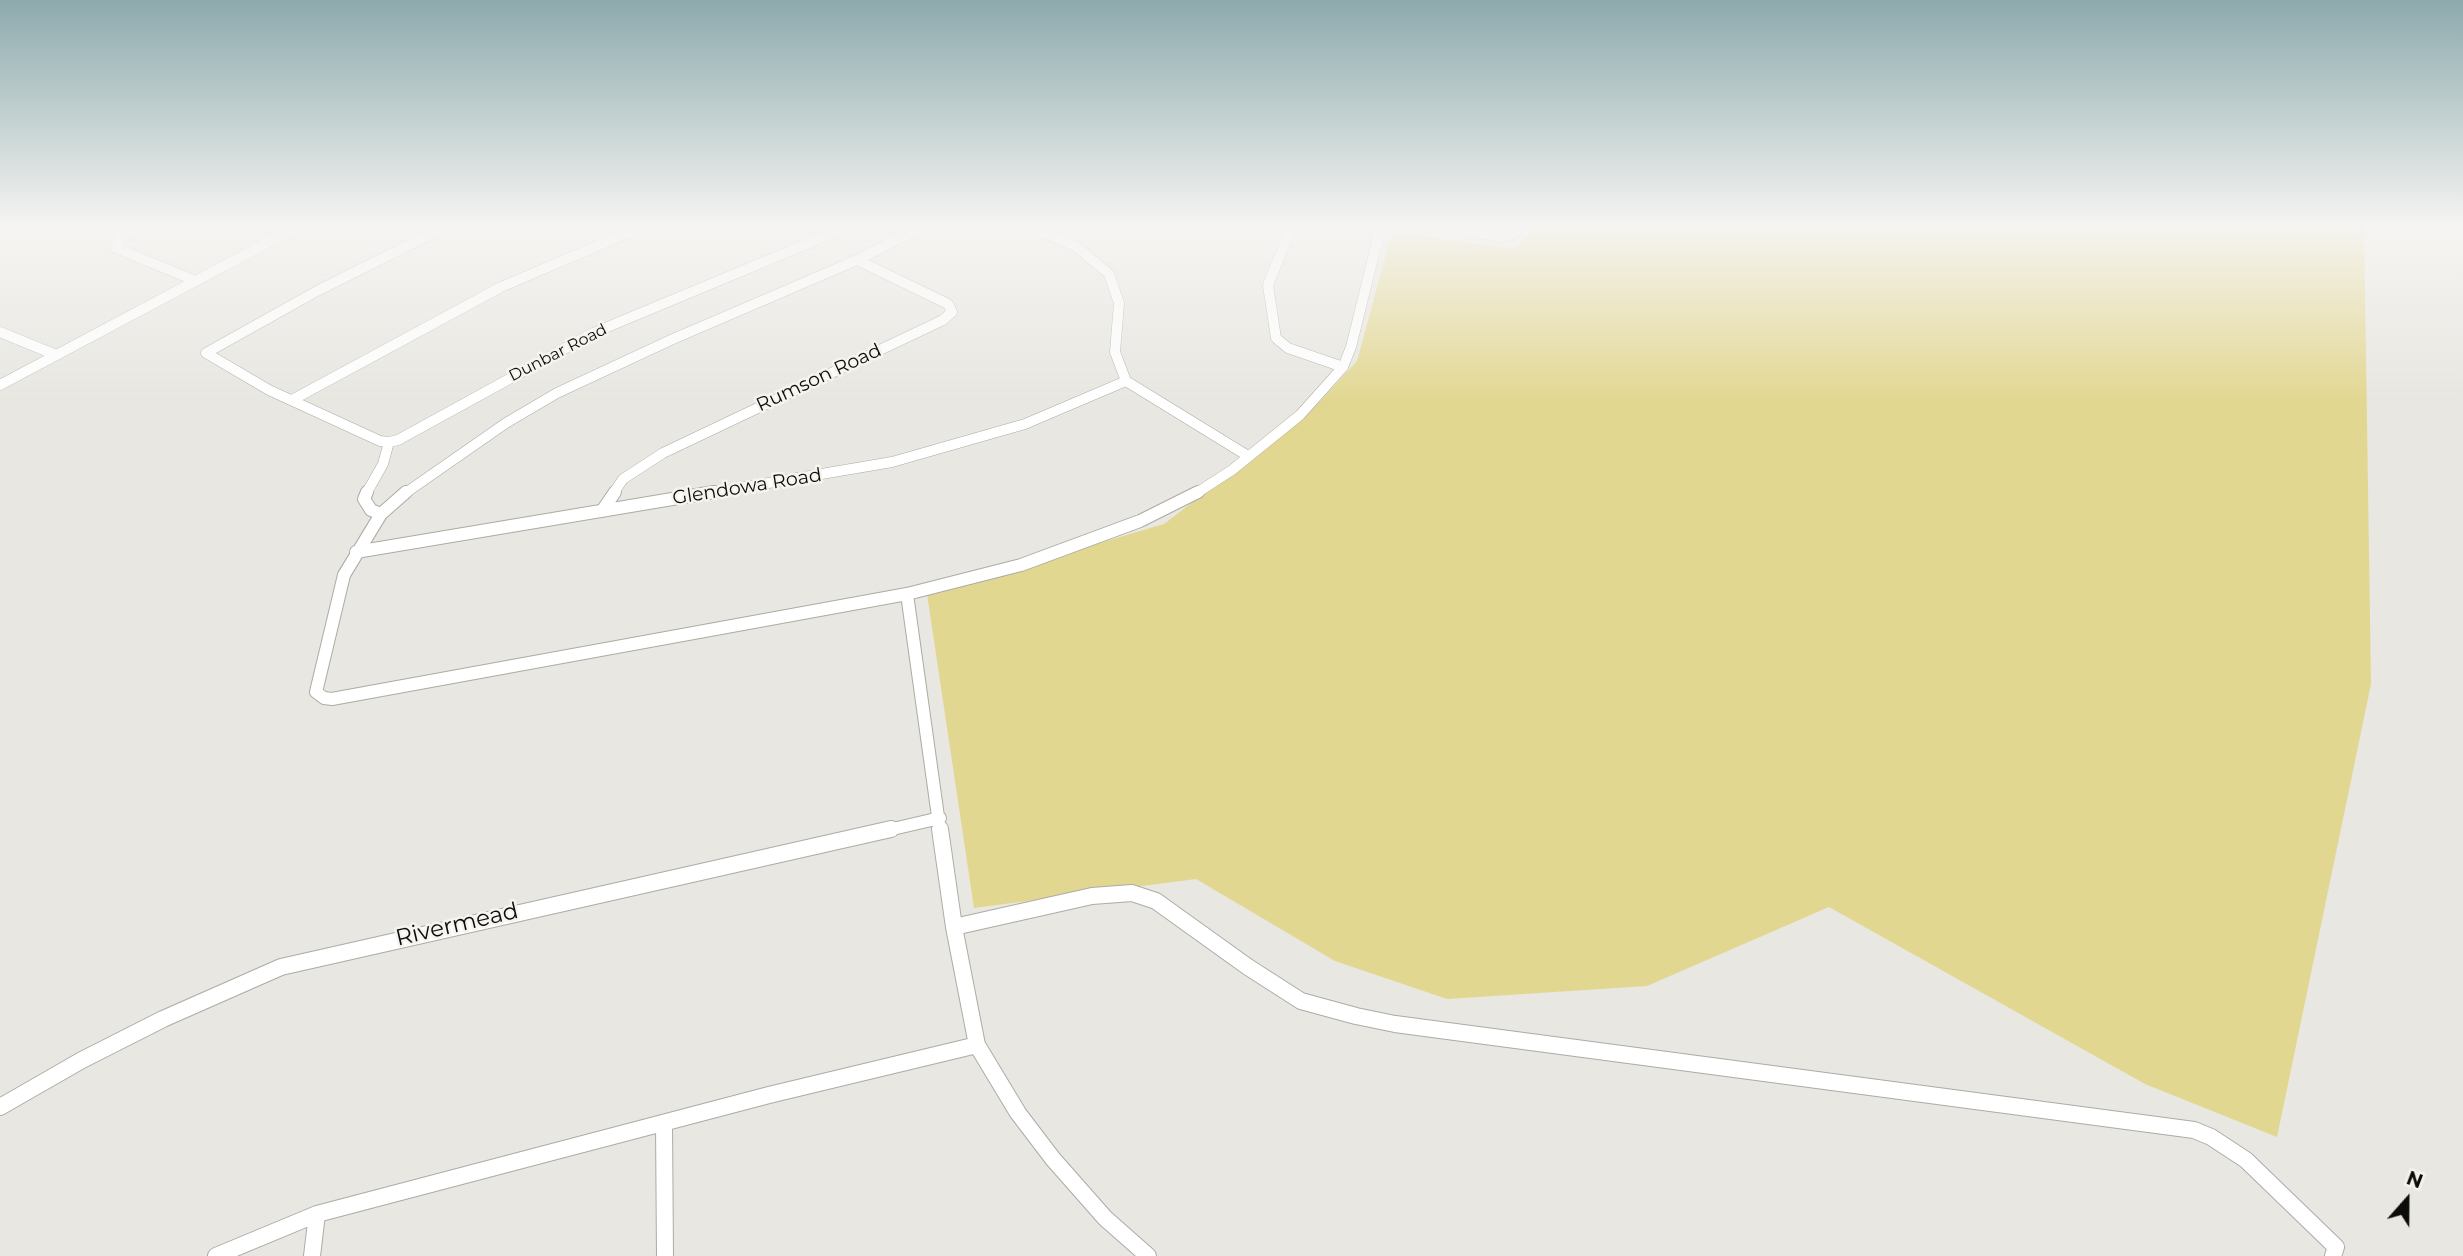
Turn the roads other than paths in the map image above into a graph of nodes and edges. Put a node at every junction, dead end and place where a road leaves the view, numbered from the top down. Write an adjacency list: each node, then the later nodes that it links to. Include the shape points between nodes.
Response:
1 (189, 285): 11 (street)
2 (330, 285): 15 (street, via 206,353)
3 (507, 285): 15 (street)
4 (709, 285): 16 (street, Dunbar Road, via 593,333)
5 (800, 285): 19 (street, via 558,394 459,454)
6 (908, 285): 18 (street, Rumson Road, via 948,304 952,312 663,453 623,479)
7 (1113, 285): 13 (street, via 1119,303 1115,352)
8 (1268, 285): 12 (street, via 1276,338 1294,351)
9 (1367, 285): 12 (street)
10 (0, 332): 11 (street)
11 (56, 355): 14 (street)
12 (1343, 367): 17 (street, via 1300,415)
13 (1126, 381): 17 (street); 18 (street, Glendowa Road, via 1025,424 926,454)
14 (0, 385)
15 (292, 400): 16 (street)
16 (389, 442): 19 (street, via 364,499 371,510)
17 (1248, 456): 21 (street, via 1184,501 1106,535 1021,565)
18 (602, 511): 20 (street, Glendowa Road)
19 (381, 514): 20 (street)
20 (356, 552): 21 (street, via 344,575 316,687 324,698)
21 (907, 594): 22 (street)
22 (940, 818): 23 (street); 25 (street, Rivermead, via 281,967 163,1019)
23 (954, 927): 24 (street); 32 (street, via 1132,892 1156,901 1301,1001 1356,1016 2194,1130 2246,1160 2336,1247)
24 (977, 1045): 26 (street); 31 (street, via 1018,1113 1060,1167)
25 (0, 1107)
26 (664, 1123): 27 (street); 30 (street)
27 (317, 1214): 28 (street); 29 (street)
28 (216, 1256)
29 (312, 1256)
30 (665, 1256)
31 (1148, 1256)
32 (2333, 1256)

